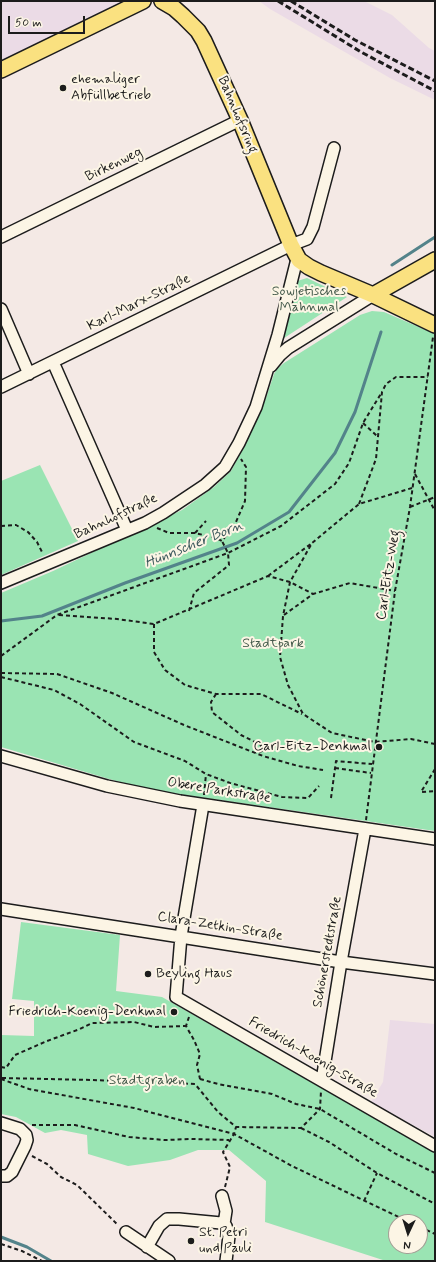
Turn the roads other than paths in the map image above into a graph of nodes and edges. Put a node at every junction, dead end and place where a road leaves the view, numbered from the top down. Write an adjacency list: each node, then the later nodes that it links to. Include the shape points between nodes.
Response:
1 (143, 1): 3 (main road)
2 (162, 1): 4 (main road, Bahnhofsring, via 174,8 198,31)
3 (1, 70)
4 (240, 120): 6 (street, Birkenweg); 7 (main road, Bahnhofsring)
5 (334, 148): 7 (street, via 313,227 307,239)
6 (1, 237)
7 (291, 245): 8 (main road, Bahnhofsring); 13 (street, Karl-Marx-Straße)
8 (299, 260): 10 (main road, via 321,273); 14 (street, Bahnhofstraße, via 296,263)
9 (435, 260): 10 (main road)
10 (373, 295): 12 (main road); 14 (street, Bahnhofstraße, via 288,348)
11 (1, 309): 15 (street)
12 (434, 324)
13 (53, 362): 15 (street, Karl-Marx-Straße); 17 (street)
14 (268, 370): 17 (street, Bahnhofstraße, via 256,407 225,467 205,485 163,513)
15 (29, 374): 16 (street, Karl-Marx-Straße)
16 (1, 387)
17 (127, 530): 18 (street, Bahnhofstraße)
18 (1, 583)
19 (1, 756): 20 (street, Obere Parkstraße, via 107,786)
20 (203, 805): 21 (street, Obere Parkstraße); 24 (street)
21 (365, 829): 22 (street, Obere Parkstraße); 25 (street, Schönerstedtstraße)
22 (435, 839)
23 (1, 909): 24 (street, Clara-Zetkin-Straße)
24 (181, 936): 25 (street, Clara-Zetkin-Straße); 27 (street, Friedrich-Koenig-Straße, via 176,997)
25 (341, 962): 26 (street, Clara-Zetkin-Straße); 27 (street, Schönerstedtstraße)
26 (435, 974)
27 (322, 1080): 29 (street, Friedrich-Koenig-Straße)
28 (6, 1124): 30 (street, via 20,1129 26,1135 27,1143 12,1172 7,1176)
29 (435, 1146)
30 (1, 1176)
31 (222, 1196): 32 (street, via 226,1211)
32 (224, 1224): 34 (street, via 167,1219 159,1226); 37 (street, via 229,1236)
33 (126, 1232): 34 (street)
34 (147, 1247): 35 (street)
35 (157, 1258): 36 (street)
36 (169, 1261)
37 (226, 1261)

